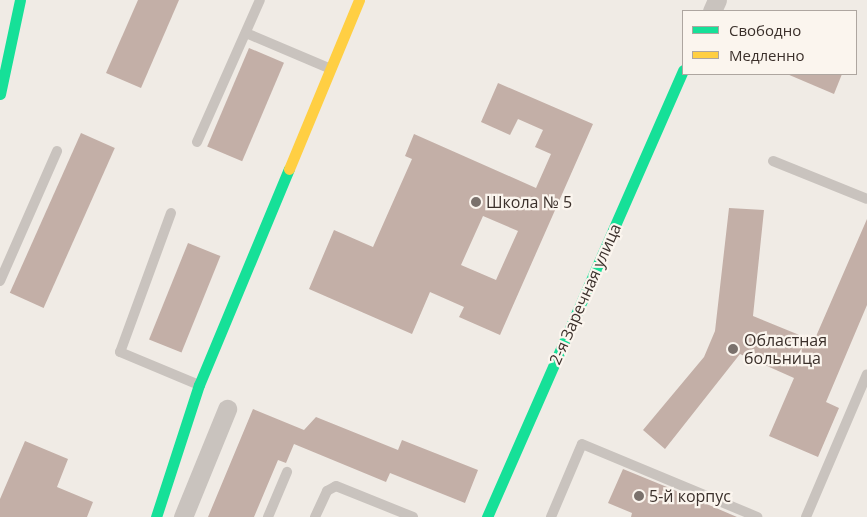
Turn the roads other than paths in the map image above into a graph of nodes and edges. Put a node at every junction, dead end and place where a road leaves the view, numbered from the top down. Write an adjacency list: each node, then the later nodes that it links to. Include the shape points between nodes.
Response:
1 (20, 0): 7 (street)
2 (260, 0): 4 (lane)
3 (359, 0): 5 (street)
4 (246, 32): 5 (lane); 8 (lane)
5 (329, 68): 15 (street)
6 (682, 72): 23 (street, 2-я Заречная улица)
7 (0, 94)
8 (197, 142)
9 (57, 151): 13 (lane)
10 (773, 161): 11 (lane)
11 (867, 199)
12 (171, 213): 15 (lane, via 120,352)
13 (0, 281)
14 (867, 374): 26 (lane)
15 (199, 386): 18 (street)
16 (227, 409): 19 (street)
17 (287, 472): 20 (lane)
18 (156, 517)
19 (183, 517)
20 (268, 517)
21 (315, 517): 22 (lane, via 327,491 336,486)
22 (413, 517)
23 (487, 517)
24 (551, 517): 25 (lane, via 582,444)
25 (757, 517)
26 (806, 517)

